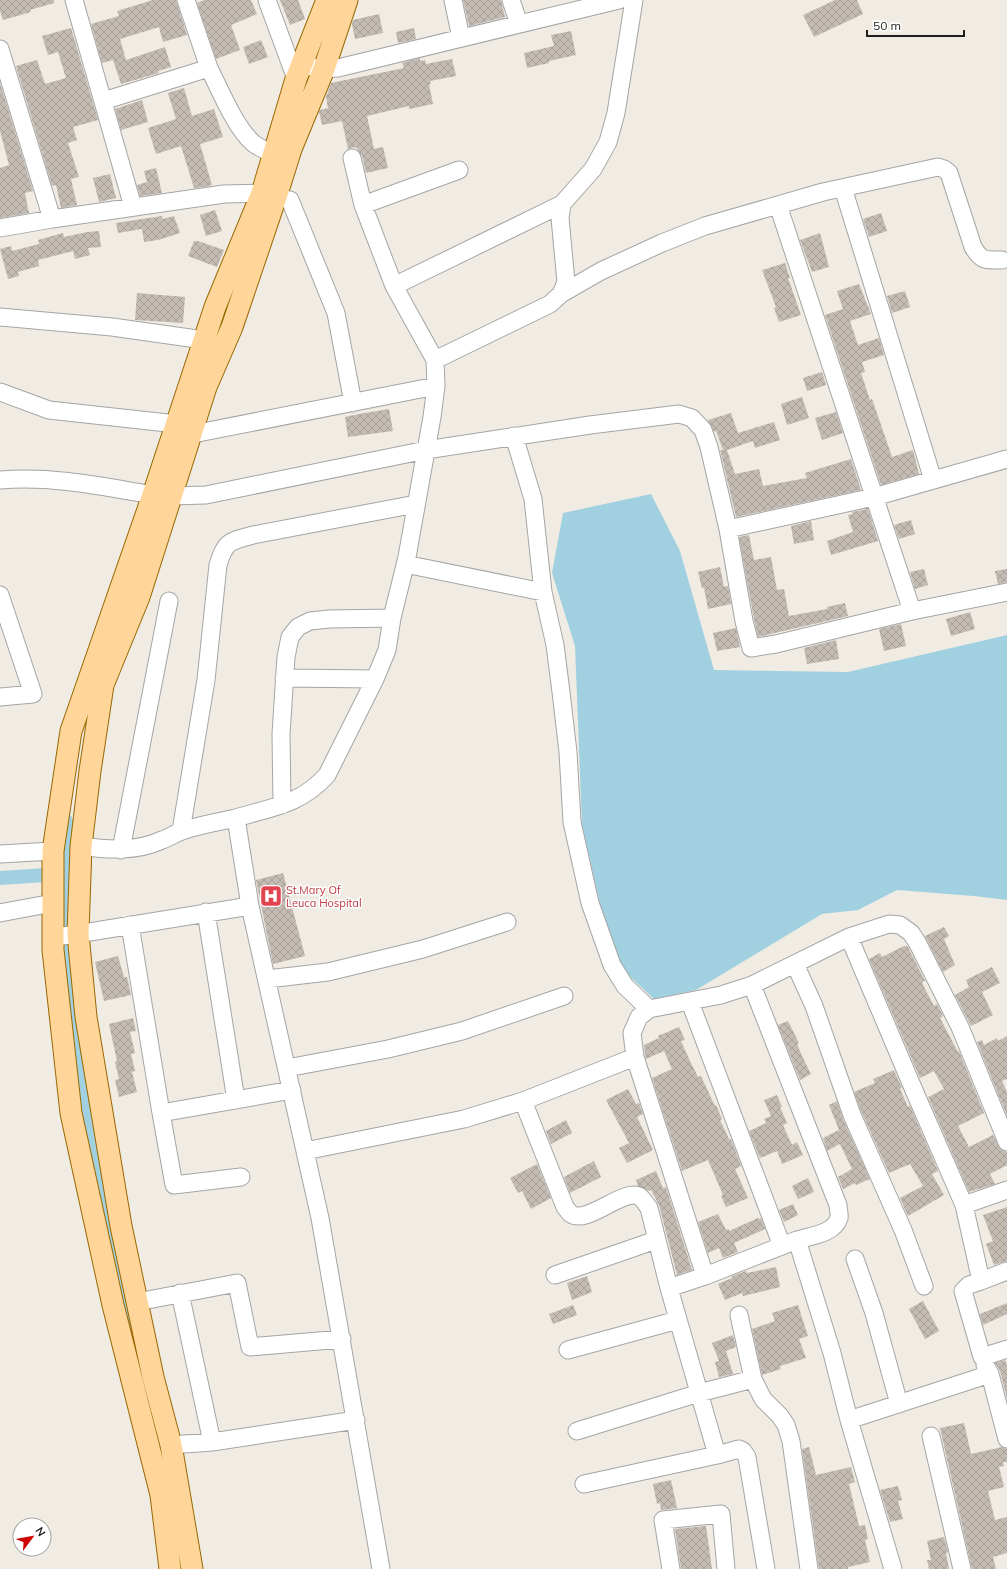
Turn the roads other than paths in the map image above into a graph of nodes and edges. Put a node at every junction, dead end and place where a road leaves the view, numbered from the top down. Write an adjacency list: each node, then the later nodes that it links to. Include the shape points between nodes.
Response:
1 (74, 0): 15 (street)
2 (186, 0): 13 (street)
3 (266, 0): 14 (street)
4 (327, 0): 14 (main road)
5 (347, 0): 14 (main road)
6 (453, 0): 11 (street)
7 (511, 0): 10 (street)
8 (619, 0): 10 (street)
9 (634, 0): 21 (street, via 616,113 608,142 592,169)
10 (519, 24): 11 (street)
11 (461, 38): 14 (street, via 338,68)
12 (0, 49): 25 (street)
13 (209, 68): 15 (street); 16 (street, via 227,105 249,139 258,147)
14 (311, 70): 16 (main road); 20 (main road, via 291,149)
15 (103, 102): 24 (street)
16 (274, 154): 20 (main road)
17 (352, 158): 22 (street)
18 (459, 170): 22 (street)
19 (843, 188): 23 (street); 27 (street, via 929,168 944,169 949,173 953,183 978,256 985,260); 41 (street)
20 (269, 195): 24 (street, via 224,194); 31 (main road, via 215,307); 35 (street, via 290,200 336,313); 36 (main road, via 232,327)
21 (562, 204): 28 (street); 29 (street, via 560,218 566,282)
22 (363, 205): 28 (street)
23 (778, 205): 29 (street, via 705,226 662,243 601,271); 43 (street)
24 (133, 207): 25 (street)
25 (52, 219): 26 (street)
26 (0, 228)
27 (1002, 260)
28 (394, 286): 32 (street)
29 (561, 294): 32 (street, via 550,304)
30 (0, 317): 31 (street, via 112,327)
31 (204, 340): 36 (main road)
32 (435, 360): 33 (street)
33 (436, 386): 35 (street); 38 (street)
34 (0, 392): 36 (street, via 49,410)
35 (353, 402): 36 (street)
36 (185, 429): 42 (main road)
37 (514, 436): 38 (street); 45 (street, via 679,414 692,418 703,430 709,448); 47 (street, via 533,499)
38 (426, 450): 42 (street, via 206,496); 44 (street)
39 (1007, 459): 41 (street)
40 (0, 480): 42 (street, via 72,481)
41 (933, 480): 43 (street)
42 (162, 495): 59 (main road, via 139,597 104,685); 62 (main road, via 71,731)
43 (874, 497): 45 (street); 51 (street)
44 (416, 504): 46 (street); 58 (street, via 253,534 228,544 218,565 206,680)
45 (728, 529): 51 (street, via 751,648)
46 (405, 564): 47 (street); 52 (street)
47 (543, 592): 76 (street, via 561,692 572,822 590,903 612,965 626,986)
48 (1007, 592): 51 (street)
49 (0, 595): 55 (street, via 33,694)
50 (169, 601): 60 (street)
51 (912, 611)
52 (392, 618): 53 (street, via 329,619 310,621 298,627 290,636); 54 (street, via 387,650)
53 (284, 678): 54 (street); 56 (street, via 281,734)
54 (375, 679): 56 (street, via 327,775 316,788 304,796)
55 (0, 697)
56 (282, 805): 57 (street)
57 (236, 818): 58 (street); 64 (street)
58 (181, 831): 60 (street, via 161,841)
59 (81, 846): 60 (street); 69 (main road)
60 (121, 850)
61 (0, 854): 62 (street)
62 (53, 866): 63 (main road)
63 (53, 903): 66 (street); 69 (main road)
64 (250, 906): 65 (street); 72 (street)
65 (206, 912): 68 (street); 80 (street)
66 (0, 913)
67 (508, 922): 72 (street, via 423,949 328,972)
68 (130, 924): 69 (street); 82 (street)
69 (65, 936): 98 (main road, via 86,1017 121,1226); 118 (main road, via 53,950 71,1113 113,1304 161,1495)
70 (849, 937): 71 (street); 83 (street, via 889,924 900,925 914,938 960,1027); 87 (street)
71 (795, 964): 73 (street); 95 (street, via 814,1006 852,1115 903,1230)
72 (267, 979): 78 (street)
73 (752, 985): 75 (street); 89 (street, via 838,1205 839,1217 835,1226 825,1232)
74 (564, 996): 78 (street, via 462,1031 388,1049)
75 (690, 1002): 76 (street); 89 (street)
76 (649, 1009): 77 (street, via 639,1017 632,1033)
77 (635, 1057): 81 (street); 93 (street)
78 (287, 1068): 79 (street)
79 (292, 1090): 80 (street); 84 (street)
80 (236, 1100): 82 (street)
81 (523, 1101): 84 (street, via 464,1119); 88 (street, via 570,1214 577,1217 586,1215 623,1198 639,1196 649,1208)
82 (161, 1113): 85 (street, via 174,1185)
83 (1007, 1142)
84 (305, 1151): 101 (street)
85 (241, 1177)
86 (1007, 1190): 87 (street)
87 (964, 1204): 94 (street)
88 (656, 1240): 92 (street); 96 (street)
89 (790, 1243): 93 (street); 110 (street, via 832,1353)
90 (855, 1259): 108 (street, via 874,1313)
91 (1007, 1271): 94 (street)
92 (555, 1275)
93 (705, 1276): 96 (street)
94 (981, 1281): 104 (street, via 969,1284 963,1291)
95 (924, 1286)
96 (669, 1288): 100 (street)
97 (180, 1293): 98 (street); 101 (street, via 237,1283 250,1347); 114 (street)
98 (137, 1302): 115 (main road, via 152,1377)
99 (739, 1315): 106 (street)
100 (678, 1320): 103 (street); 107 (street)
101 (342, 1339): 109 (street)
102 (1007, 1349): 104 (street)
103 (568, 1350)
104 (982, 1357): 105 (street)
105 (990, 1374): 108 (street); 113 (street)
106 (753, 1379): 107 (street); 124 (street, via 763,1399 786,1425 791,1441)
107 (699, 1393): 111 (street); 116 (street)
108 (899, 1404): 110 (street)
109 (356, 1420): 114 (street); 120 (street)
110 (849, 1420): 125 (street)
111 (577, 1431)
112 (931, 1436): 126 (street)
113 (1007, 1439)
114 (212, 1442): 115 (street)
115 (171, 1445): 119 (main road)
116 (717, 1455): 117 (street); 123 (street, via 739,1450 747,1457)
117 (584, 1484)
118 (170, 1569)
119 (192, 1569)
120 (381, 1569)
121 (671, 1569): 122 (street, via 663,1520 721,1514)
122 (726, 1569)
123 (766, 1569)
124 (809, 1569)
125 (893, 1569)
126 (962, 1569)

